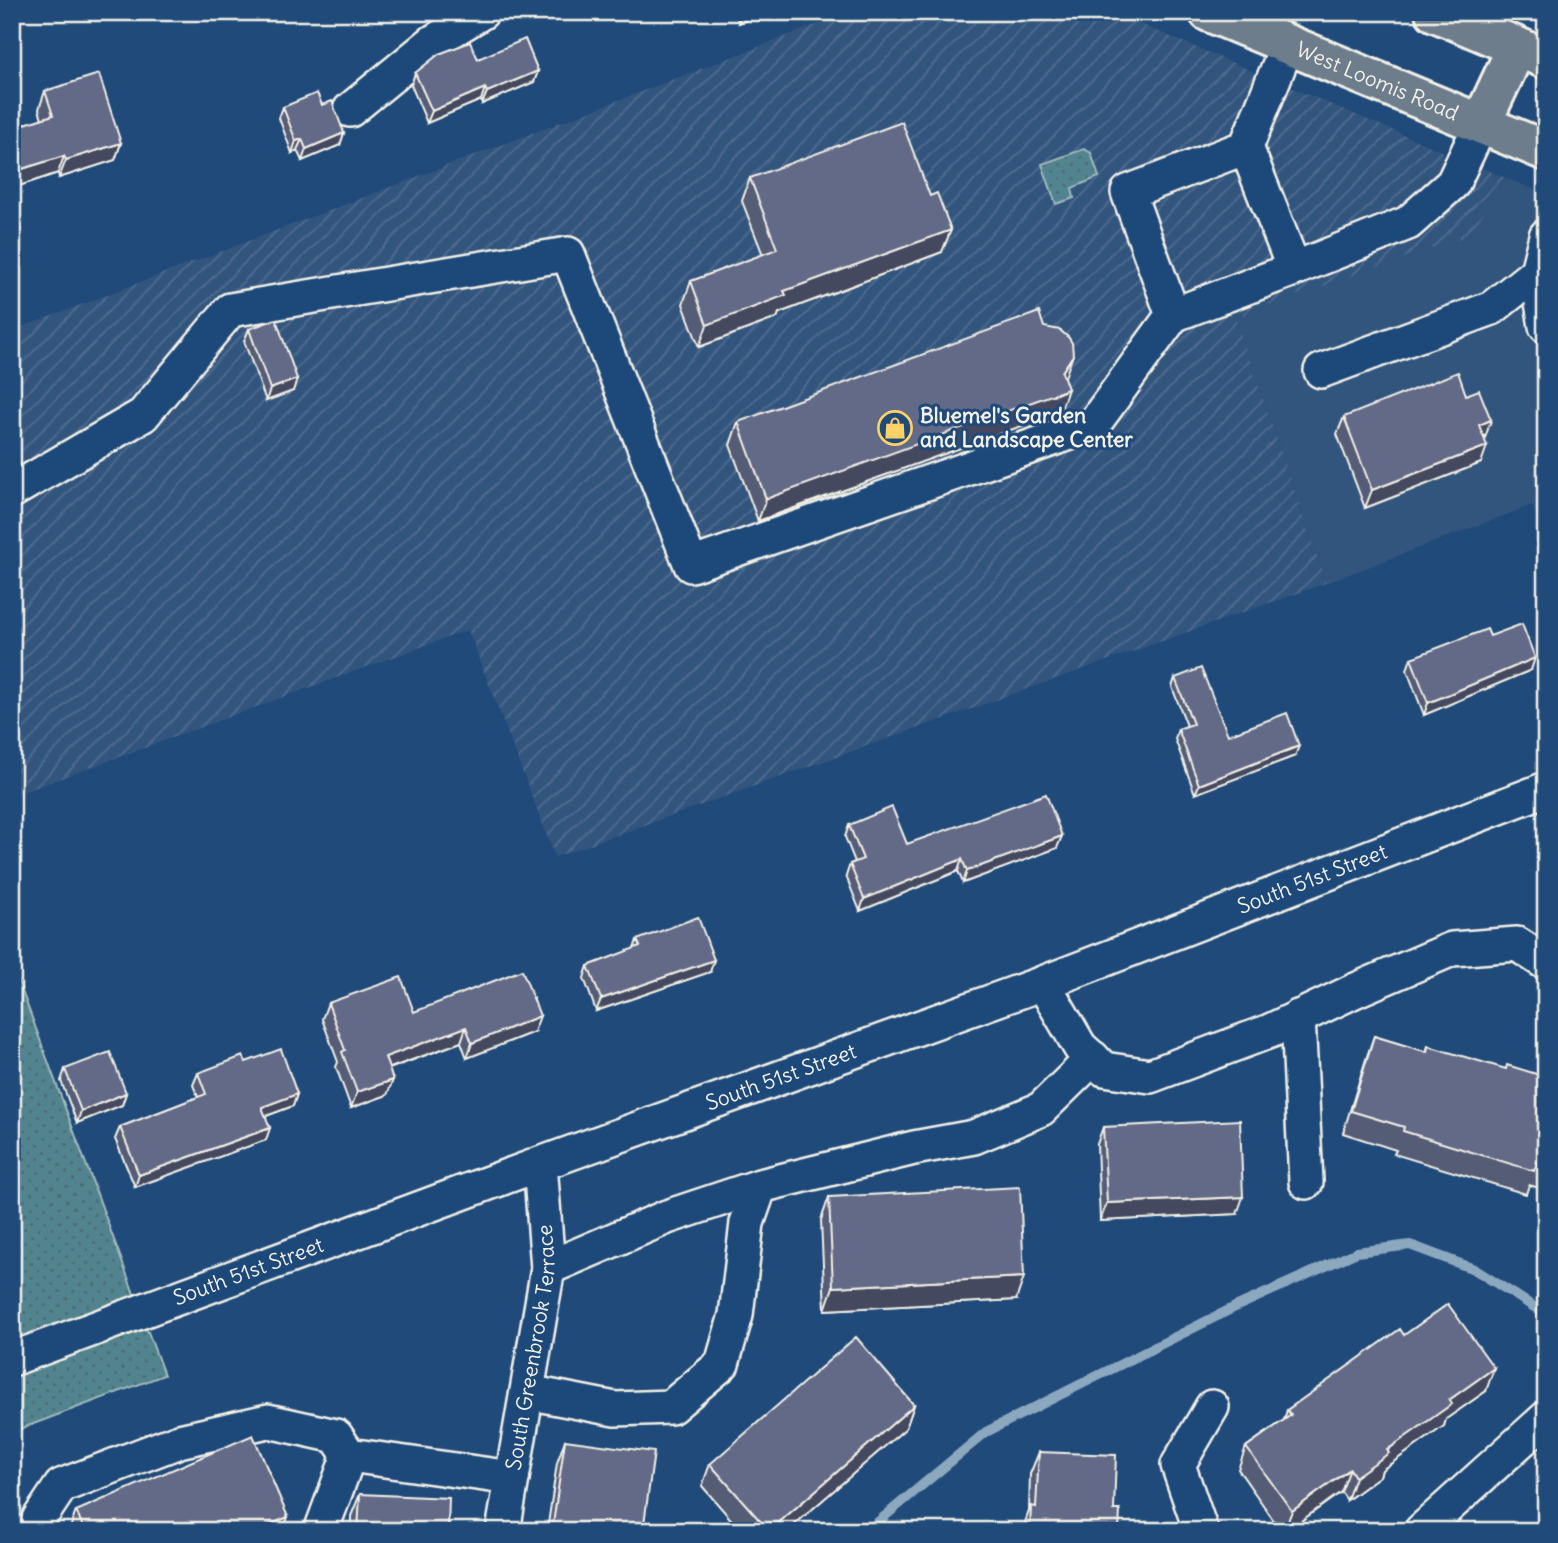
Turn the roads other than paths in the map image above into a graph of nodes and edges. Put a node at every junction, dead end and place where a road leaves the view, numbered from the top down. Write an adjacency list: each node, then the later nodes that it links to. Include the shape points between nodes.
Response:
1 (482, 12): 6 (street, via 433,42)
2 (1209, 12): 4 (main road, West Loomis Road)
3 (1435, 12): 5 (main road)
4 (1287, 46): 7 (main road, West Loomis Road); 8 (street)
5 (1531, 53): 7 (main road)
6 (350, 110)
7 (1481, 124): 9 (main road, West Loomis Road); 11 (street, via 1452,183 1408,223)
8 (1246, 147): 11 (street); 13 (street, via 1128,192)
9 (1546, 151)
10 (1546, 236): 12 (street)
11 (1294, 269): 13 (street)
12 (1542, 299): 14 (street, via 1492,307)
13 (1173, 315): 15 (street, via 1093,425 691,565 568,254 230,310 143,415)
14 (1321, 372)
15 (12, 491)
16 (1546, 789): 18 (street, South 51st Street)
17 (1546, 963): 19 (street, via 1517,944 1452,948)
18 (1043, 983): 20 (street, via 1080,1047); 21 (street, South 51st Street)
19 (1298, 1017): 20 (street, via 1150,1076 1104,1069); 22 (street)
20 (1093, 1058): 23 (street, via 1041,1109 974,1137)
21 (540, 1164): 24 (street, South Greenbrook Terrace); 25 (street, South 51st Street)
22 (1306, 1182)
23 (760, 1186): 24 (street, via 667,1217); 26 (street, via 747,1223 736,1315 722,1363 671,1407 615,1409)
24 (548, 1268): 26 (street, South Greenbrook Terrace)
25 (12, 1359)
26 (527, 1392): 30 (street, South Greenbrook Terrace)
27 (1212, 1407): 34 (street, via 1178,1465)
28 (1546, 1418): 35 (street)
29 (349, 1455): 30 (street); 31 (street, via 336,1436 268,1421 179,1441 61,1486 39,1519); 32 (street)
30 (512, 1478): 33 (street, South Greenbrook Terrace)
31 (40, 1531)
32 (321, 1531)
33 (503, 1531)
34 (1201, 1531)
35 (1421, 1531)

